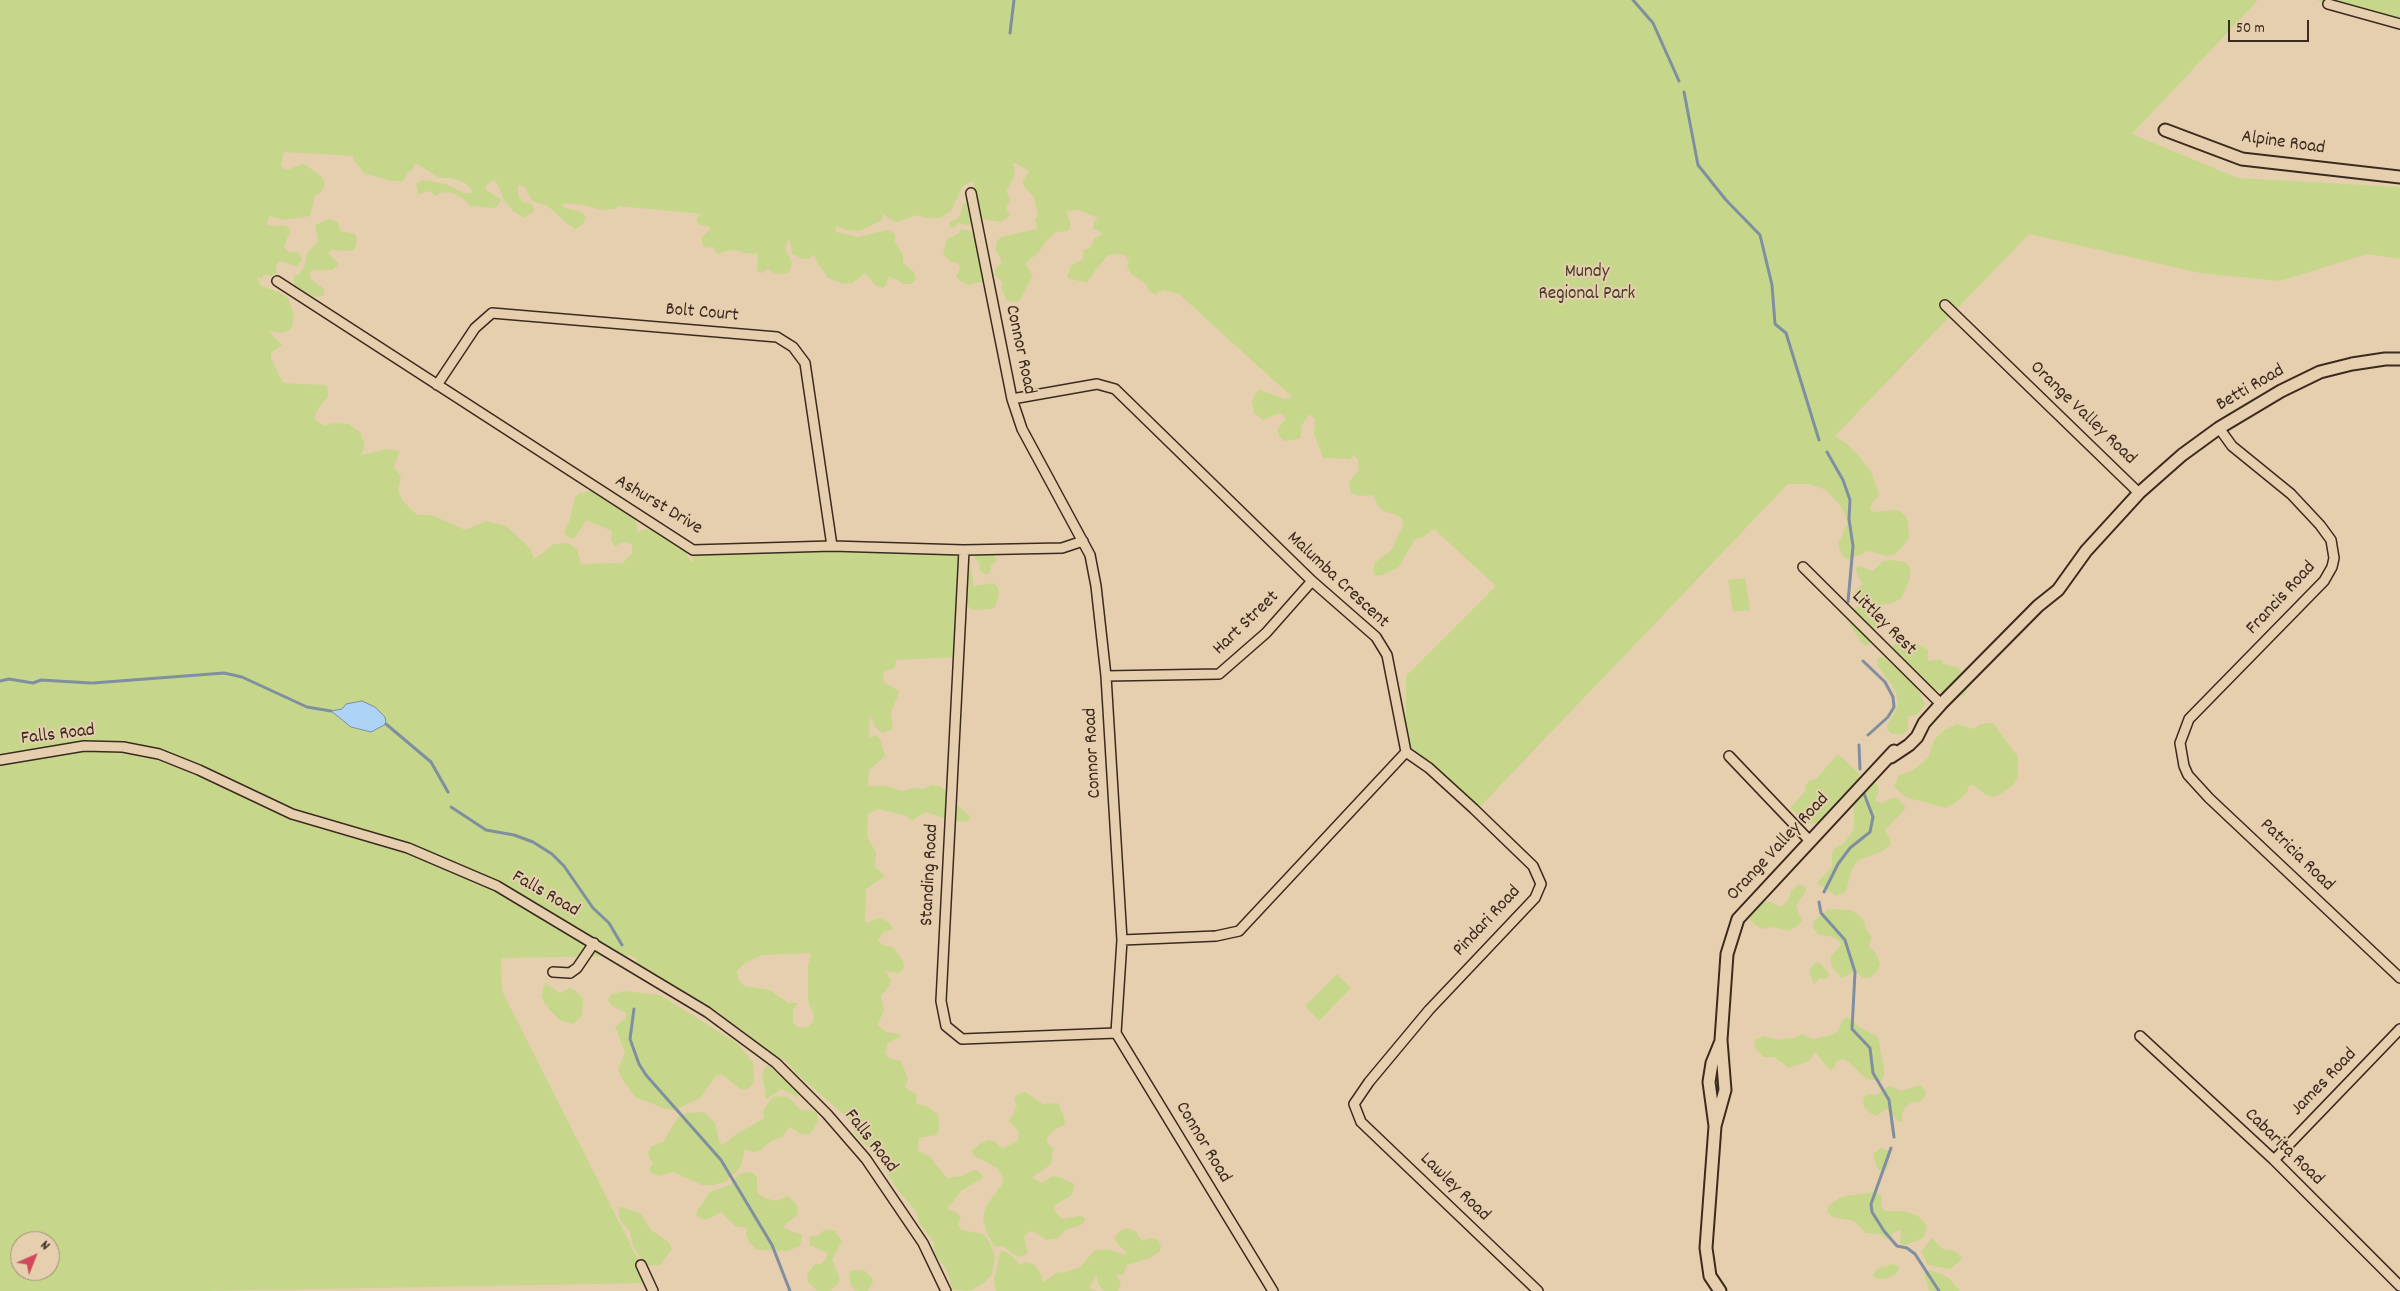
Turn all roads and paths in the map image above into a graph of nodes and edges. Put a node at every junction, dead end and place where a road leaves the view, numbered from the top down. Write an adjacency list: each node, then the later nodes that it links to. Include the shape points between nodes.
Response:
1 (2328, 4): 2 (street)
2 (2400, 24)
3 (2165, 130): 4 (street, Alpine Road, via 2242,159)
4 (2400, 177)
5 (971, 193): 10 (street, Connor Road)
6 (277, 282): 9 (street, Ashurst Drive)
7 (1945, 305): 12 (street, Orange Valley Road)
8 (2400, 359): 11 (street, Betti Road, via 2352,364 2320,372)
9 (437, 385): 14 (street, Ashurst Drive, via 693,550); 14 (street, Bolt Court, via 475,328 492,313 777,337 793,347 805,364)
10 (1012, 399): 13 (street, Connor Road, via 1022,429); 17 (street, Malumba Crescent, via 1097,384 1114,389)
11 (2219, 428): 12 (street, Betti Road); 20 (street, Francis Road, via 2232,446 2291,494 2320,525 2331,540 2334,558 2324,581 2189,719 2182,734)
12 (2139, 493): 19 (street, Orange Valley Road, via 2086,551 2067,566 2038,606)
13 (1083, 541): 15 (street, Ashurst Drive, via 1062,548); 18 (street, Connor Road, via 1090,555 1096,586)
14 (832, 546): 15 (street, Ashurst Drive)
15 (964, 550): 30 (street, Standing Road, via 941,1001 946,1026 962,1039)
16 (1803, 567): 19 (street, Littley Rest)
17 (1312, 581): 18 (street, Hart Street, via 1266,633 1219,674); 21 (street, Malumba Crescent, via 1376,637 1387,656)
18 (1106, 676): 25 (street, Connor Road)
19 (1938, 707): 24 (street, Orange Valley Road, via 1916,723 1891,757)
20 (2181, 751): 28 (street, Patricia Road, via 2184,766 2197,786)
21 (1406, 752): 25 (street, via 1239,931 1216,936); 33 (street, Pindari Road, via 1429,768 1533,866 1541,884 1535,898 1429,1010)
22 (1729, 756): 24 (street)
23 (0, 760): 26 (street, Falls Road, via 84,746 122,747 159,754 297,816 401,846 457,867 497,886)
24 (1810, 840): 32 (street, Orange Valley Road, via 1738,919 1727,954)
25 (1122, 940): 30 (street, Connor Road)
26 (594, 943): 27 (street, via 570,973); 39 (street, Falls Road, via 707,1012 776,1064 820,1107 866,1159 923,1244)
27 (553, 972)
28 (2400, 978)
29 (2400, 1030): 35 (street, James Road)
30 (1116, 1033): 40 (street, Connor Road)
31 (2140, 1036): 35 (street, Cabarita Road)
32 (1721, 1040): 34 (street, Orange Valley Road, via 1725,1090); 34 (street, Orange Valley Road, via 1709,1082)
33 (1354, 1104): 41 (street, Lawley Road, via 1361,1122)
34 (1715, 1126): 42 (street, Orange Valley Road, via 1706,1248 1710,1276)
35 (2274, 1160): 37 (street, Cabarita Road)
36 (641, 1265): 38 (street)
37 (2400, 1286)
38 (653, 1291)
39 (946, 1291)
40 (1273, 1291)
41 (1538, 1291)
42 (1720, 1291)

